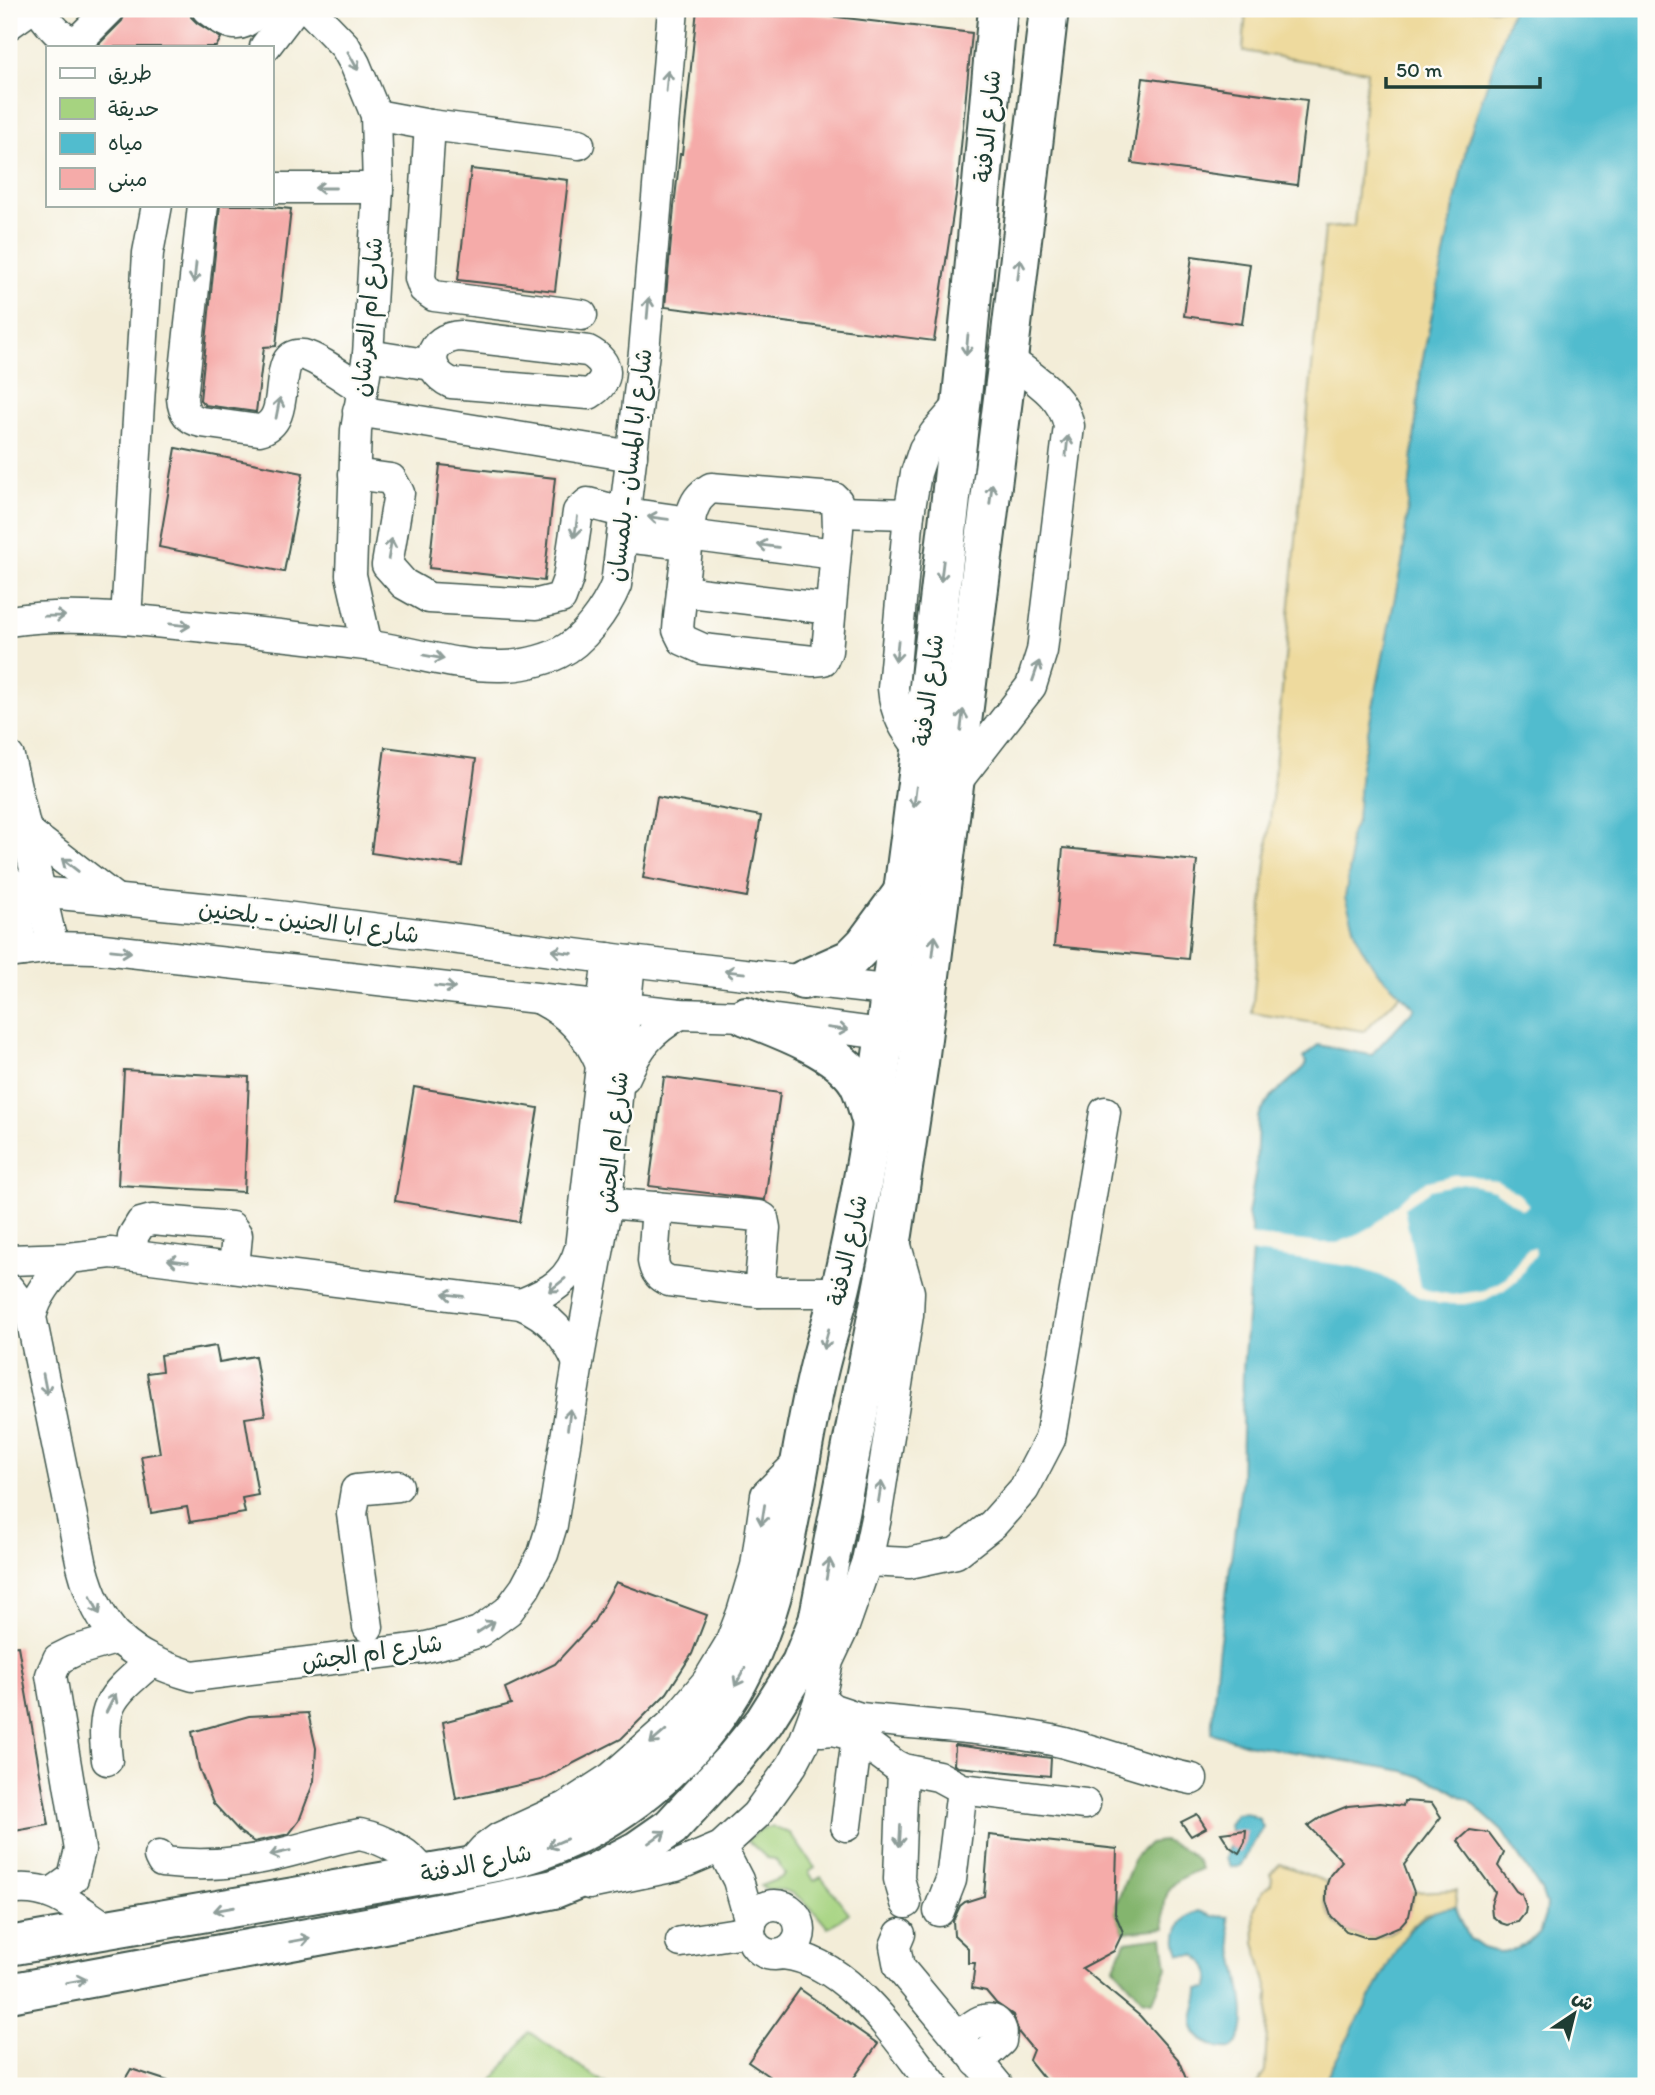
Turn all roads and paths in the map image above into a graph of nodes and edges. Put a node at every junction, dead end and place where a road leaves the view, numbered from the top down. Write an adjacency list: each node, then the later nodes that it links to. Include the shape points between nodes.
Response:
1 (38, 9): 2 (street, via 70,41 78,41)
2 (110, 9)
3 (207, 9): 4 (street, via 233,25)
4 (259, 9)
5 (294, 9): 10 (street)
6 (309, 9): 11 (street, شارع ام العرشان, one-way to 11, via 345,46)
7 (673, 9): 26 (street, شارع ابا المسان - بلمسان, one-way to 7)
8 (998, 9): 25 (main road, شارع الدفنة, one-way to 25)
9 (1051, 14): 22 (main road, شارع الدفنة, one-way to 9)
10 (266, 46)
11 (376, 115): 12 (street); 15 (street, شارع ام العرشان)
12 (430, 125): 13 (street); 19 (street)
13 (579, 144)
14 (273, 188): 15 (street, one-way to 14)
15 (378, 188): 18 (street, شارع ام العرشان)
16 (157, 206): 34 (street, via 148,253)
17 (203, 206): 24 (street, one-way to 24, via 182,398 186,415 201,422 267,428 277,418 287,362 304,355)
18 (376, 233): 19 (street); 21 (street, شارع ام العرشان)
19 (422, 240): 20 (street, via 420,278 424,289 434,296)
20 (582, 315)
21 (368, 355): 23 (street); 24 (street, شارع ام العرشان)
22 (1008, 359): 39 (main road, شارع الدفنة, one-way to 22); 39 (street, one-way to 22, via 1031,686 1042,652 1069,426 1057,399)
23 (432, 365): 23 (street, via 451,383 589,394 605,377 598,356 588,351 461,337 441,341 434,349)
24 (360, 400): 26 (street); 27 (street, شارع ام العرشان)
25 (961, 403): 29 (street, via 924,449); 37 (main road, شارع الدفنة, one-way to 37)
26 (632, 456): 28 (street, شارع ابا المسان - بلمسان)
27 (354, 474): 28 (street, one-way to 27, via 588,503 578,512 561,598 537,604 429,598 404,584 387,565 399,493 391,480); 36 (street, شارع ام العرشان, via 351,575)
28 (625, 525): 31 (street); 36 (street, شارع ابا المسان - بلمسان, one-way to 28, via 502,666 560,653 607,607 616,585)
29 (909, 525): 30 (street); 37 (street, one-way to 37, via 893,688 904,729)
30 (837, 532): 31 (street, one-way to 31); 31 (street, via 834,498 711,488 696,501); 33 (street)
31 (689, 534): 32 (street)
32 (682, 591): 33 (street); 33 (street, via 678,630 683,640 703,649 823,660)
33 (830, 609)
34 (126, 619): 35 (street, شارع ابا المسان - بلمسان, one-way to 34, via 88,616); 36 (street, شارع ابا المسان - بلمسان, one-way to 36)
35 (13, 628)
36 (367, 645)
37 (921, 750): 42 (main road, شارع الدفنة, one-way to 42)
38 (9, 757): 40 (street)
39 (954, 785): 48 (main road, شارع الدفنة, one-way to 39)
40 (26, 830): 41 (street); 43 (street, one-way to 40)
41 (17, 891): 43 (street, شارع ابا الحنين - بلحنين); 44 (street); 45 (street)
42 (903, 893): 47 (main road, via 850,958); 48 (main road, شارع الدفنة)
43 (114, 899): 46 (street, شارع ابا الحنين - بلحنين, one-way to 43)
44 (53, 947): 45 (street, شارع ابا الحنين - بلحنين); 49 (street, شارع ابا الحنين - بلحنين, one-way to 49)
45 (16, 952)
46 (619, 959): 47 (street, شارع ابا الحنين - بلحنين, one-way to 46); 50 (street, شارع ام الجش)
47 (803, 980): 48 (street, شارع ابا الحنين - بلحنين)
48 (909, 993): 53 (main road, شارع الدفنة); 54 (main road, شارع الدفنة)
49 (536, 997): 50 (street, شارع ابا الحنين - بلحنين); 55 (street, via 576,1024)
50 (613, 1007): 51 (street, شارع ابا الحنين - بلحنين); 55 (street); 56 (street, شارع ام الجش)
51 (680, 1014): 52 (street, شارع ابا الحنين - بلحنين); 56 (street, via 643,1042)
52 (746, 1016): 53 (street, شارع ابا الحنين - بلحنين, one-way to 53); 58 (main road, via 803,1041 845,1068 857,1082)
53 (885, 1035): 54 (street, شارع ابا الحنين - بلحنين); 58 (main road, شارع الدفنة)
54 (922, 1040): 61 (main road, شارع الدفنة)
55 (601, 1066): 69 (street, one-way to 69, via 576,1262 550,1292)
56 (619, 1090): 59 (street, شارع ام الجش)
57 (1105, 1112): 73 (street, via 1050,1439 1024,1489 993,1524 956,1553 909,1563)
58 (872, 1124): 68 (main road, شارع الدفنة)
59 (607, 1203): 60 (street); 71 (street, شارع ام الجش)
60 (657, 1207): 67 (street, via 653,1261 662,1278); 67 (street, via 763,1218)
61 (893, 1234): 73 (street, شارع الدفنة, one-way to 61, via 908,1315 909,1292); 74 (main road, شارع الدفنة, one-way to 61)
62 (132, 1255): 63 (street, via 111,1252); 65 (street, one-way to 62); 65 (street, via 133,1236 141,1223 231,1227 237,1235)
63 (69, 1258): 64 (street); 70 (street, via 41,1290)
64 (9, 1260)
65 (234, 1268): 69 (street, one-way to 65)
66 (9, 1289): 70 (street, شارع ام الجش)
67 (760, 1292): 68 (street)
68 (839, 1292): 92 (main road, شارع الدفنة, one-way to 92, via 816,1380 774,1590 756,1643 731,1694 698,1740 659,1780 589,1828 538,1851)
69 (521, 1304): 71 (street, via 556,1327)
70 (31, 1317): 76 (street, شارع ام الجش, one-way to 76, via 90,1597)
71 (578, 1363): 77 (street, شارع ام الجش, one-way to 71, via 479,1632 508,1611 524,1588 543,1554 552,1525)
72 (398, 1486): 75 (street, via 356,1490 352,1514)
73 (867, 1561): 79 (street, شارع الدفنة)
74 (821, 1607): 79 (main road); 93 (main road, شارع الدفنة, one-way to 74, via 638,1850 671,1827 705,1792 764,1722 801,1663)
75 (369, 1626): 77 (street, via 391,1633); 78 (street)
76 (119, 1638): 80 (street, شارع ام الجش); 95 (street, via 58,1659 51,1675 80,1850 73,1878)
77 (408, 1650): 78 (street, شارع ام الجش)
78 (355, 1656): 80 (street, شارع ام الجش, via 193,1675)
79 (828, 1661): 81 (street, شارع الدفنة)
80 (151, 1662): 84 (street, one-way to 80, via 105,1717 111,1701)
81 (820, 1699): 82 (street); 83 (street, شارع الدفنة)
82 (861, 1732): 83 (street, via 825,1730); 85 (street); 86 (street, via 1041,1738); 89 (street)
83 (804, 1742): 90 (street, شارع الدفنة, via 756,1815)
84 (107, 1760)
85 (903, 1769): 87 (street, via 938,1776); 96 (street, one-way to 96, via 898,1870)
86 (1192, 1779)
87 (962, 1789): 88 (street); 97 (street, via 951,1880)
88 (1085, 1804)
89 (850, 1827)
90 (721, 1847): 93 (street, شارع الدفنة, via 676,1866); 98 (street, via 738,1880 758,1896)
91 (159, 1856): 92 (street, one-way to 91, via 416,1862 360,1834 244,1861 172,1863 162,1862)
92 (424, 1874): 99 (main road, شارع الدفنة, one-way to 99)
93 (554, 1889): 104 (main road, شارع الدفنة, one-way to 93)
94 (9, 1890): 95 (street, via 28,1887)
95 (52, 1893): 99 (street)
96 (906, 1903)
97 (939, 1911)
98 (757, 1926): 101 (street, via 765,1953 774,1955); 101 (street, via 786,1908 799,1922); 103 (street)
99 (108, 1929): 102 (main road, شارع الدفنة)
100 (900, 1934): 105 (street, via 895,1947 899,1967)
101 (791, 1944): 107 (street, via 860,1996)
102 (9, 1945)
103 (683, 1947)
104 (9, 1993)
105 (958, 2037): 106 (street); 106 (street, via 984,2019 999,2025 1001,2041)
106 (977, 2062): 108 (street)
107 (934, 2086)
108 (998, 2086)

